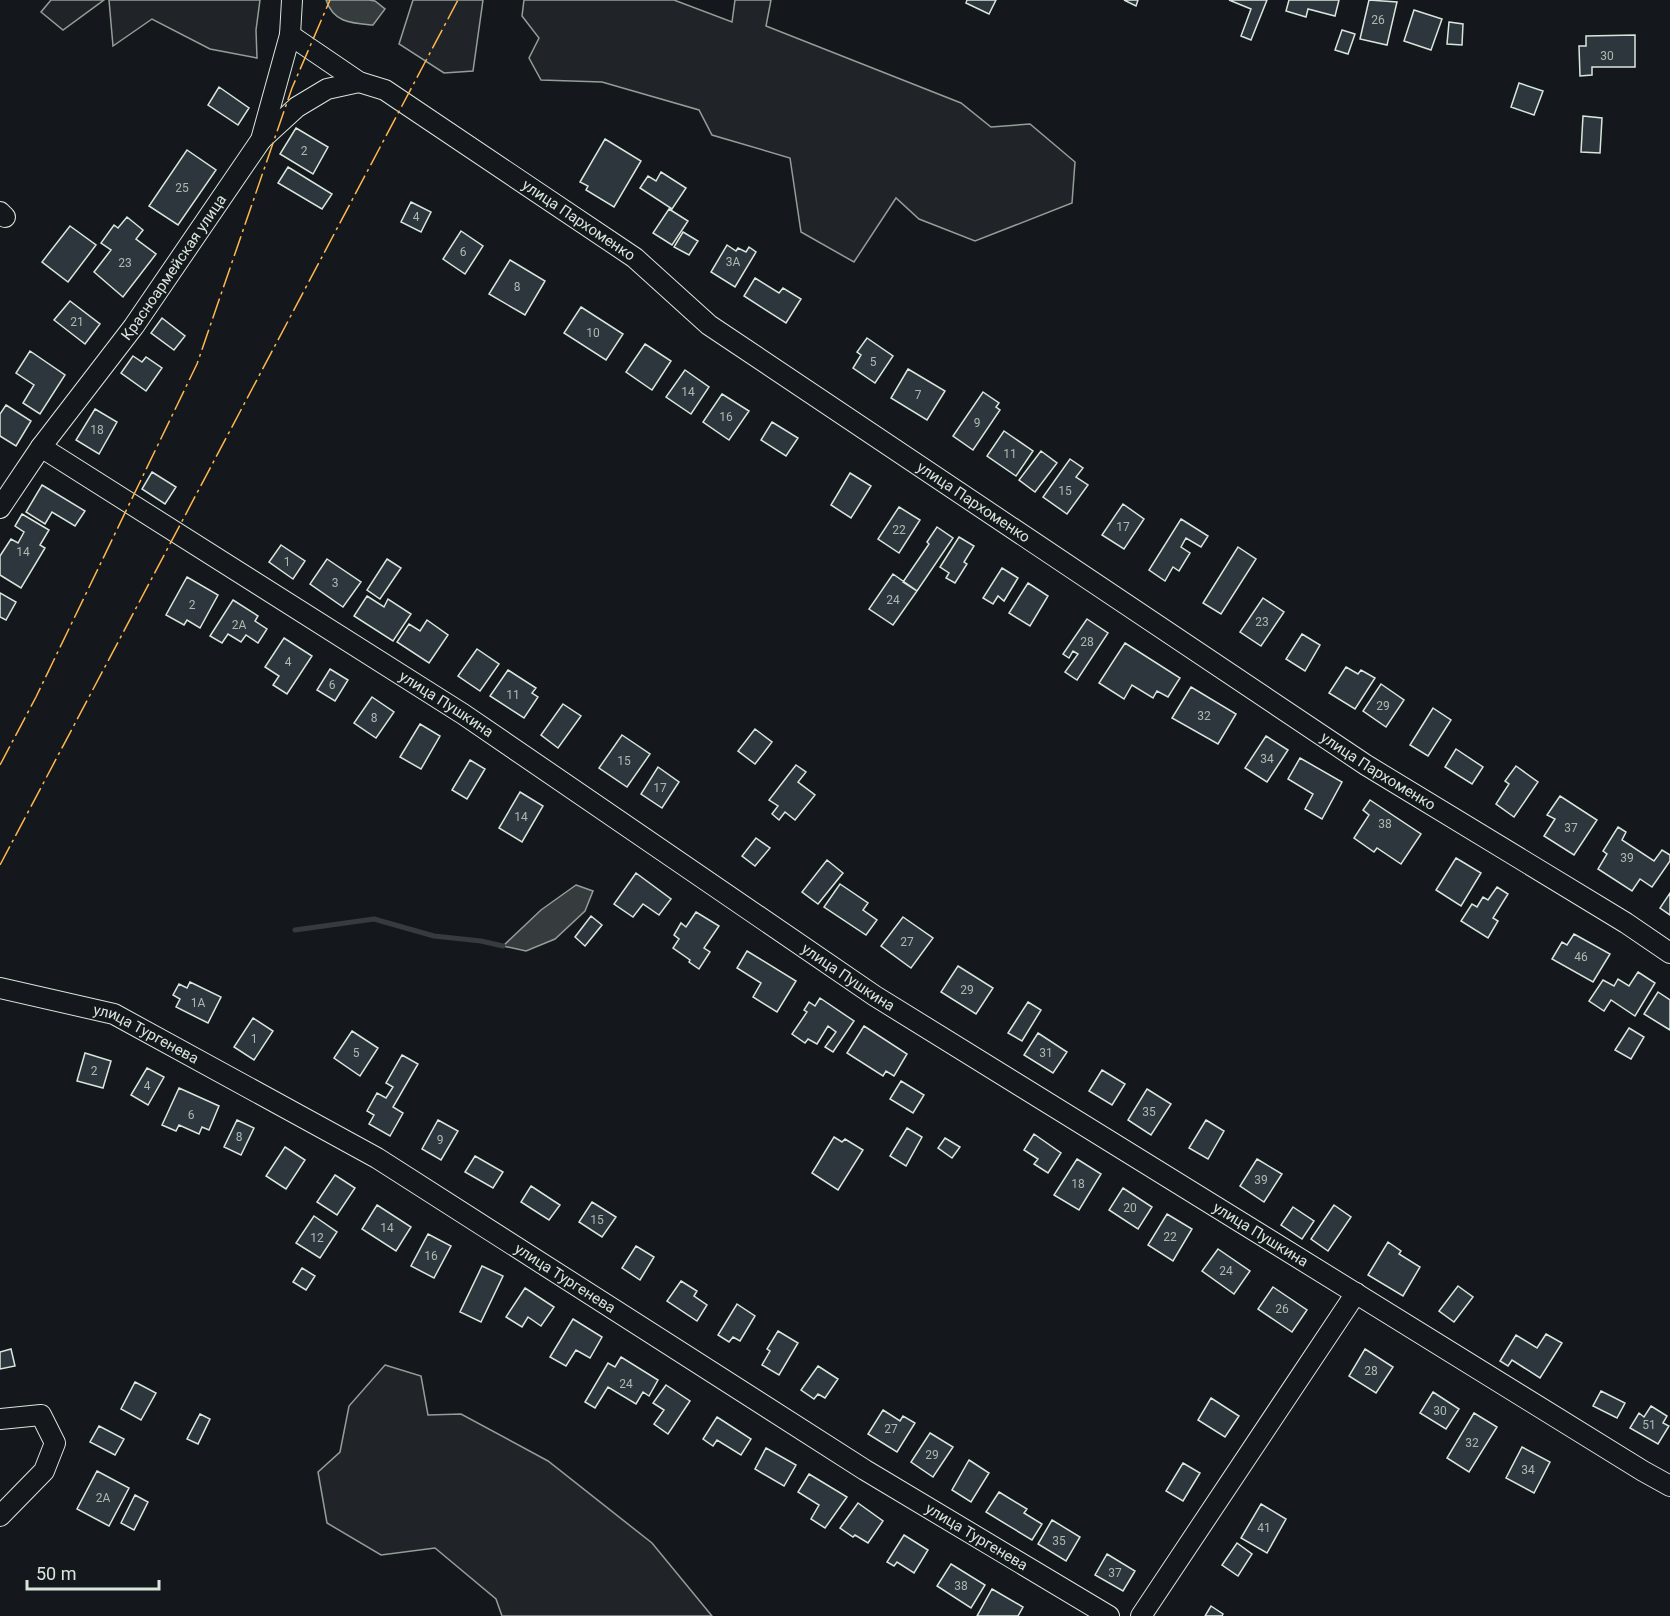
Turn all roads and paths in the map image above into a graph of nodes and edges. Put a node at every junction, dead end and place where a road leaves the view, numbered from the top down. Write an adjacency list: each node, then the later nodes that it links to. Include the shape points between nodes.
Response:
1 (292, 0): 2 (street, Красноармейская улица)
2 (290, 34): 3 (street, улица Пархоменко); 4 (street, Красноармейская улица)
3 (359, 82): 4 (street, via 327,89 297,107); 7 (street, улица Пархоменко, via 385,90 635,258 709,325 1356,758)
4 (261, 140): 5 (street, Красноармейская улица, via 134,326)
5 (41, 447): 6 (street, Красноармейская улица); 9 (street, улица Пушкина, via 463,714 875,996)
6 (0, 508)
7 (1670, 953)
8 (0, 988): 13 (street, улица Тургенева, via 114,1014 377,1158 866,1470)
9 (1356, 1293): 11 (street, улица Пушкина); 14 (street)
10 (0, 1419): 12 (street, via 40,1415 55,1443 44,1471)
11 (1670, 1486)
12 (0, 1516)
13 (1109, 1616)
14 (1141, 1616)

